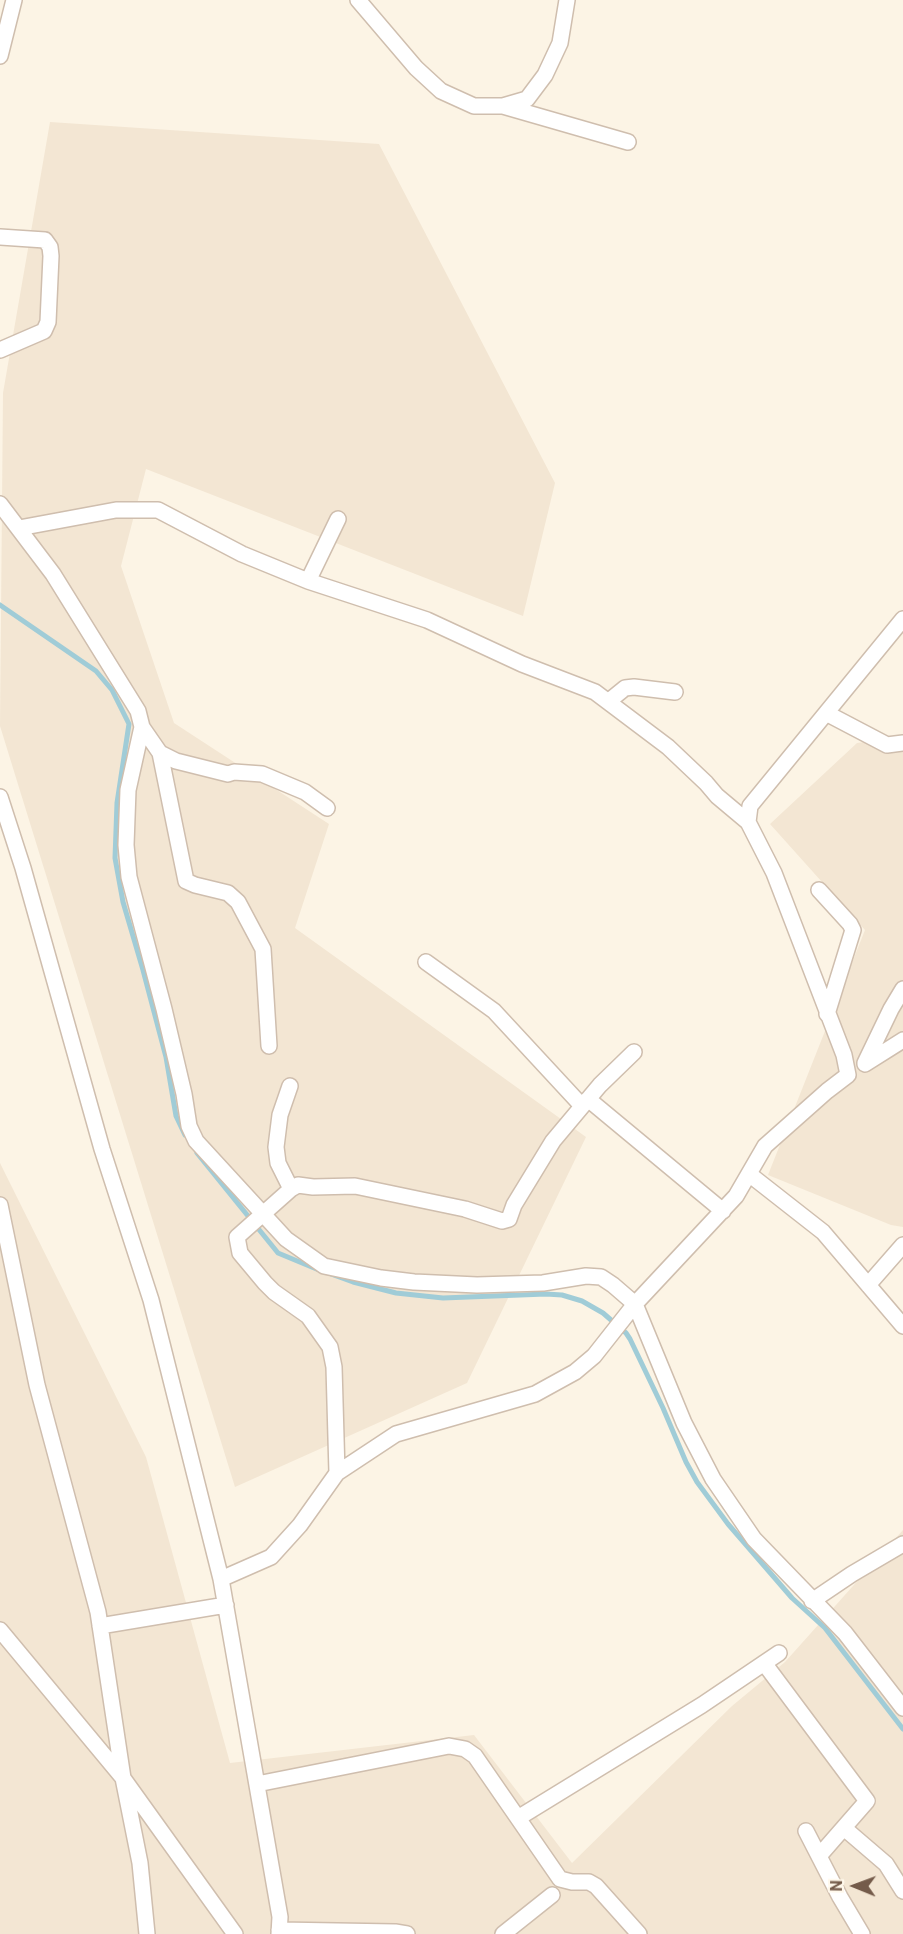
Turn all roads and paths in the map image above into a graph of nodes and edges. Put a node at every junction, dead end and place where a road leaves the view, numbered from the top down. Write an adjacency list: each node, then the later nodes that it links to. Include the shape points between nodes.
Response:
1 (14, 0): 4 (street)
2 (358, 0): 5 (street, via 416,69 441,91 474,106)
3 (567, 0): 5 (street, via 560,43 545,75 527,99)
4 (0, 56)
5 (503, 106): 6 (street)
6 (628, 142)
7 (0, 237): 8 (street, via 45,240 51,256 48,322 44,331)
8 (0, 350)
9 (0, 504): 11 (street)
10 (338, 519): 12 (street)
11 (18, 528): 12 (street, via 116,510 158,510 230,548); 17 (street, via 53,574 131,699)
12 (308, 581): 15 (street, via 427,620 522,664 595,692)
13 (903, 619): 16 (street)
14 (675, 692): 15 (street, via 625,688)
15 (609, 702): 22 (street, via 668,747)
16 (826, 713): 18 (street, via 887,745); 22 (street, via 750,806)
17 (142, 727): 19 (street); 38 (street, via 128,790 129,878 164,1009 189,1126 196,1141)
18 (903, 743)
19 (160, 753): 21 (street, via 228,774 262,774 305,792); 28 (street, via 186,881 228,892 238,902 263,949)
20 (0, 797): 45 (street, via 102,1149 151,1300)
21 (327, 808)
22 (748, 822): 26 (street, via 774,873)
23 (819, 890): 26 (street, via 853,930)
24 (426, 962): 33 (street, via 494,1011)
25 (903, 988): 30 (street)
26 (827, 1014): 31 (street, via 844,1054)
27 (903, 1040): 30 (street)
28 (269, 1046)
29 (634, 1052): 33 (street)
30 (865, 1063): 31 (street)
31 (848, 1075): 34 (street, via 765,1146)
32 (290, 1086): 35 (street, via 280,1115 276,1148 278,1163)
33 (585, 1102): 35 (street, via 549,1148 509,1219 502,1221 465,1209 355,1186 298,1185); 37 (street)
34 (749, 1174): 37 (street); 40 (street, via 823,1232)
35 (291, 1189): 38 (street)
36 (0, 1205): 48 (street, via 37,1385)
37 (723, 1211): 41 (street)
38 (260, 1216): 41 (street, via 324,1266 414,1282 477,1285 601,1277 613,1285); 43 (street, via 237,1237 240,1253 274,1292 308,1316 330,1347)
39 (903, 1245): 40 (street)
40 (868, 1285): 42 (street)
41 (630, 1310): 43 (street, via 594,1356 575,1372 535,1394 396,1434); 46 (street, via 713,1479 754,1539)
42 (903, 1326)
43 (338, 1473): 45 (street, via 271,1557)
44 (901, 1551): 46 (street)
45 (221, 1579): 47 (street)
46 (812, 1601): 52 (street, via 845,1633)
47 (226, 1605): 48 (street); 54 (street)
48 (100, 1626): 53 (street)
49 (0, 1630): 53 (street)
50 (779, 1653): 51 (street)
51 (764, 1663): 55 (street); 56 (street, via 867,1802)
52 (903, 1708)
53 (123, 1778): 62 (street, via 140,1863); 63 (street)
54 (257, 1784): 55 (street, via 459,1747 475,1756); 61 (street, via 280,1917)
55 (518, 1818): 66 (street, via 560,1879 589,1882)
56 (844, 1828): 58 (street); 59 (street, via 886,1864)
57 (806, 1831): 58 (street)
58 (819, 1856): 67 (street)
59 (903, 1891)
60 (552, 1895): 65 (street)
61 (279, 1932): 64 (street)
62 (147, 1934)
63 (236, 1934)
64 (407, 1934)
65 (503, 1934)
66 (639, 1934)
67 (862, 1934)

